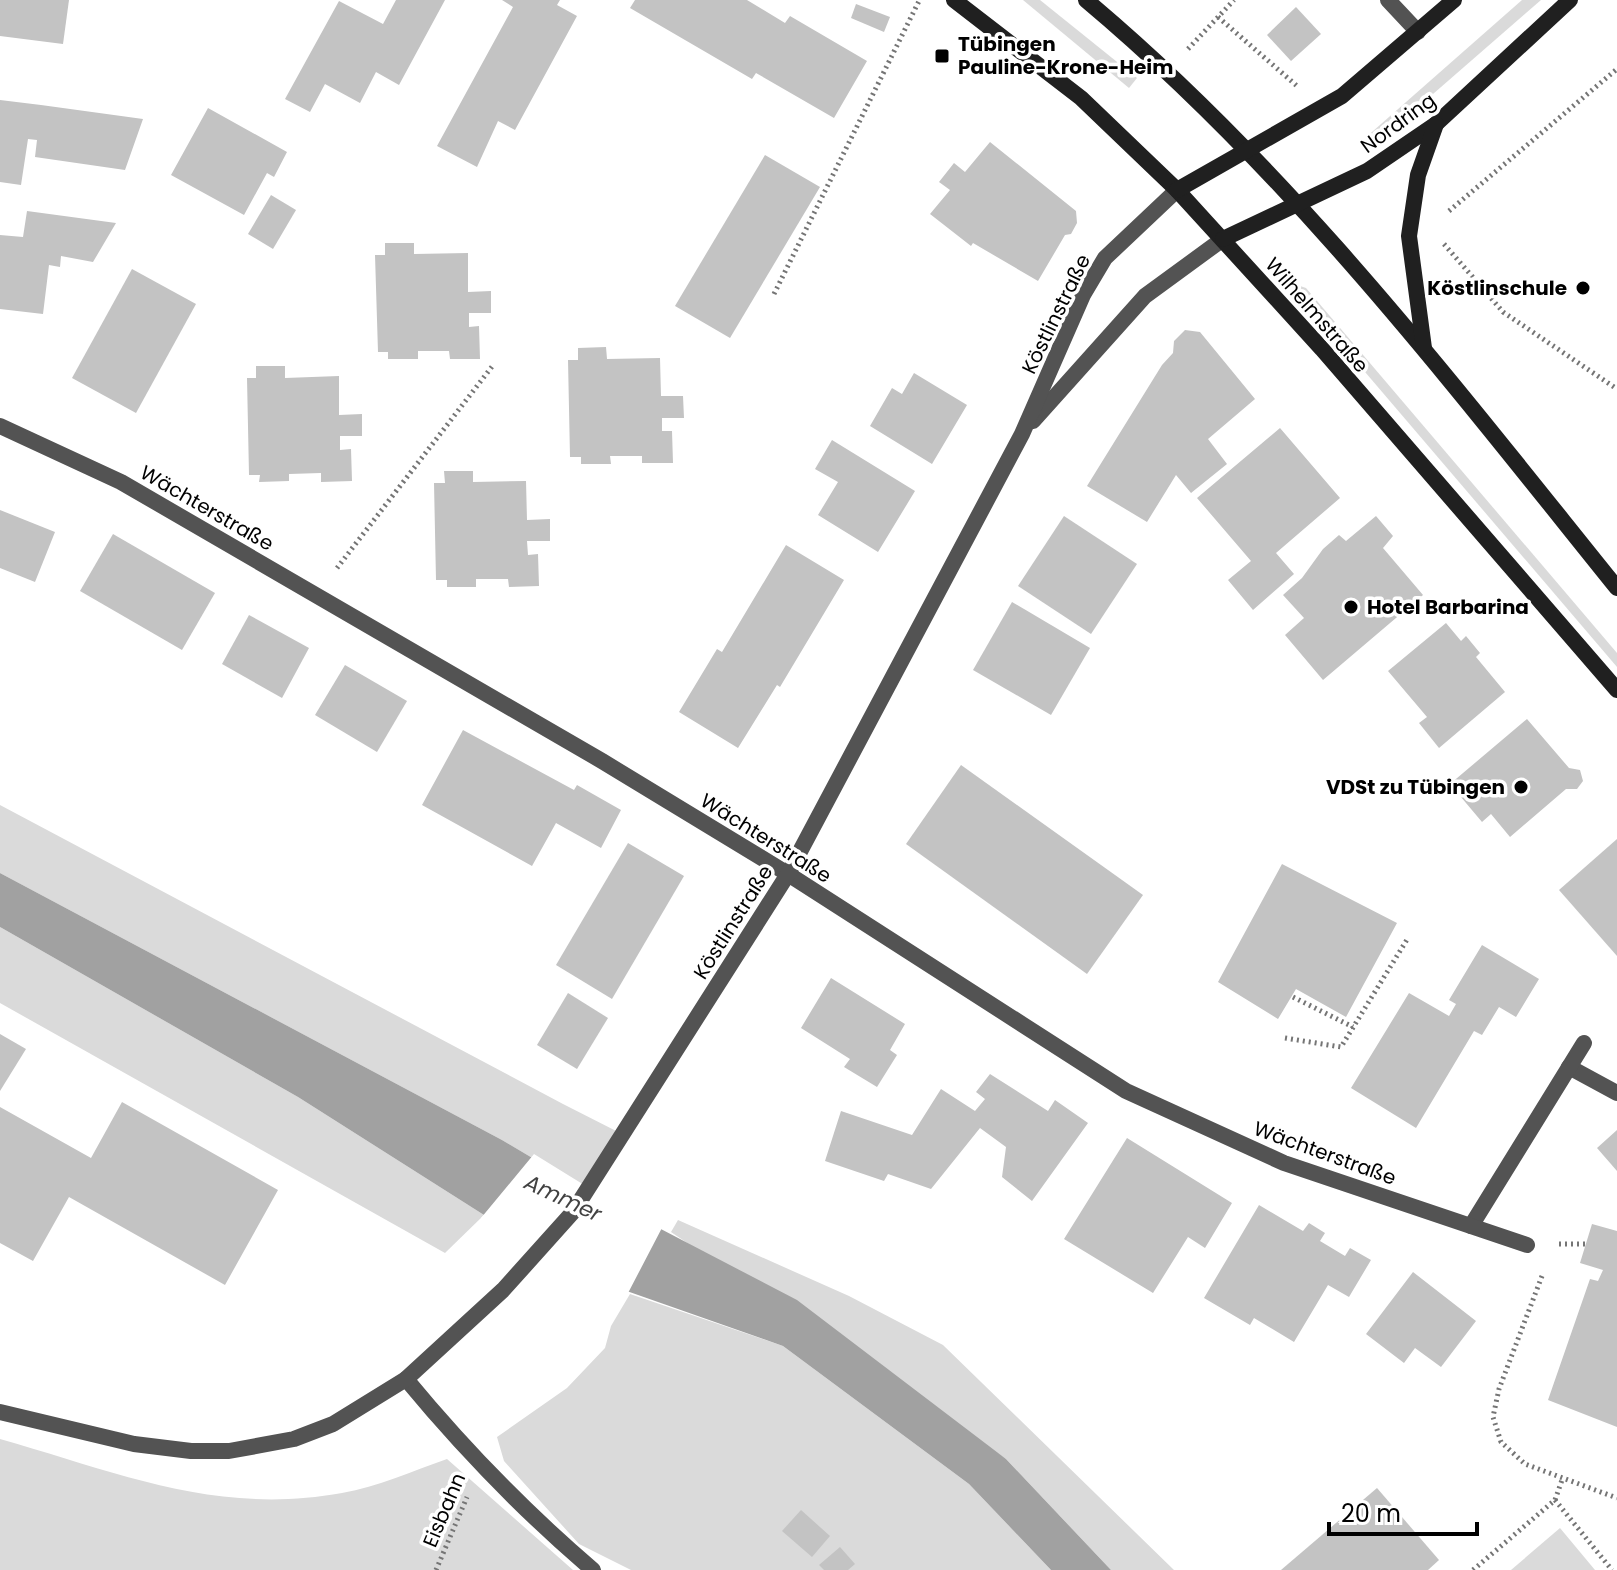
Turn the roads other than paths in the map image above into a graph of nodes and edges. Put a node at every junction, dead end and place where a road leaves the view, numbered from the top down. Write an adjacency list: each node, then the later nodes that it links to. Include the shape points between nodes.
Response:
1 (954, 0): 9 (main road, Wilhelmstraße, via 1081,98)
2 (1086, 0): 8 (main road, via 1168,69)
3 (1388, 0): 6 (street)
4 (1454, 0): 6 (main road)
5 (1570, 0): 7 (main road, Nordring)
6 (1418, 32): 8 (main road, via 1342,96)
7 (1436, 124): 10 (main road, Nordring, via 1367,171); 12 (main road, via 1418,175 1409,236)
8 (1247, 148): 9 (main road); 10 (main road)
9 (1177, 190): 11 (main road, Wilhelmstraße); 14 (street, Köstlinstraße, via 1105,258 1083,295)
10 (1299, 203): 11 (main road, Nordring); 12 (main road)
11 (1223, 239): 14 (street, Köstlinstraße, via 1145,296); 16 (main road, Wilhelmstraße)
12 (1425, 349): 15 (main road)
13 (0, 426): 17 (street, Wächterstraße, via 121,482)
14 (1022, 434): 17 (street, Köstlinstraße)
15 (1617, 588)
16 (1617, 690)
17 (788, 874): 21 (street, Wächterstraße, via 1126,1091 1284,1163); 23 (street, Köstlinstraße, via 573,1212 503,1290)
18 (1584, 1043): 19 (street)
19 (1569, 1067): 20 (street); 21 (street)
20 (1617, 1093)
21 (1471, 1226): 22 (street, Wächterstraße)
22 (1527, 1245)
23 (406, 1379): 24 (street, Köstlinstraße, via 333,1424 294,1439 229,1451 134,1444); 25 (street, via 543,1527)
24 (0, 1412)
25 (593, 1570)

